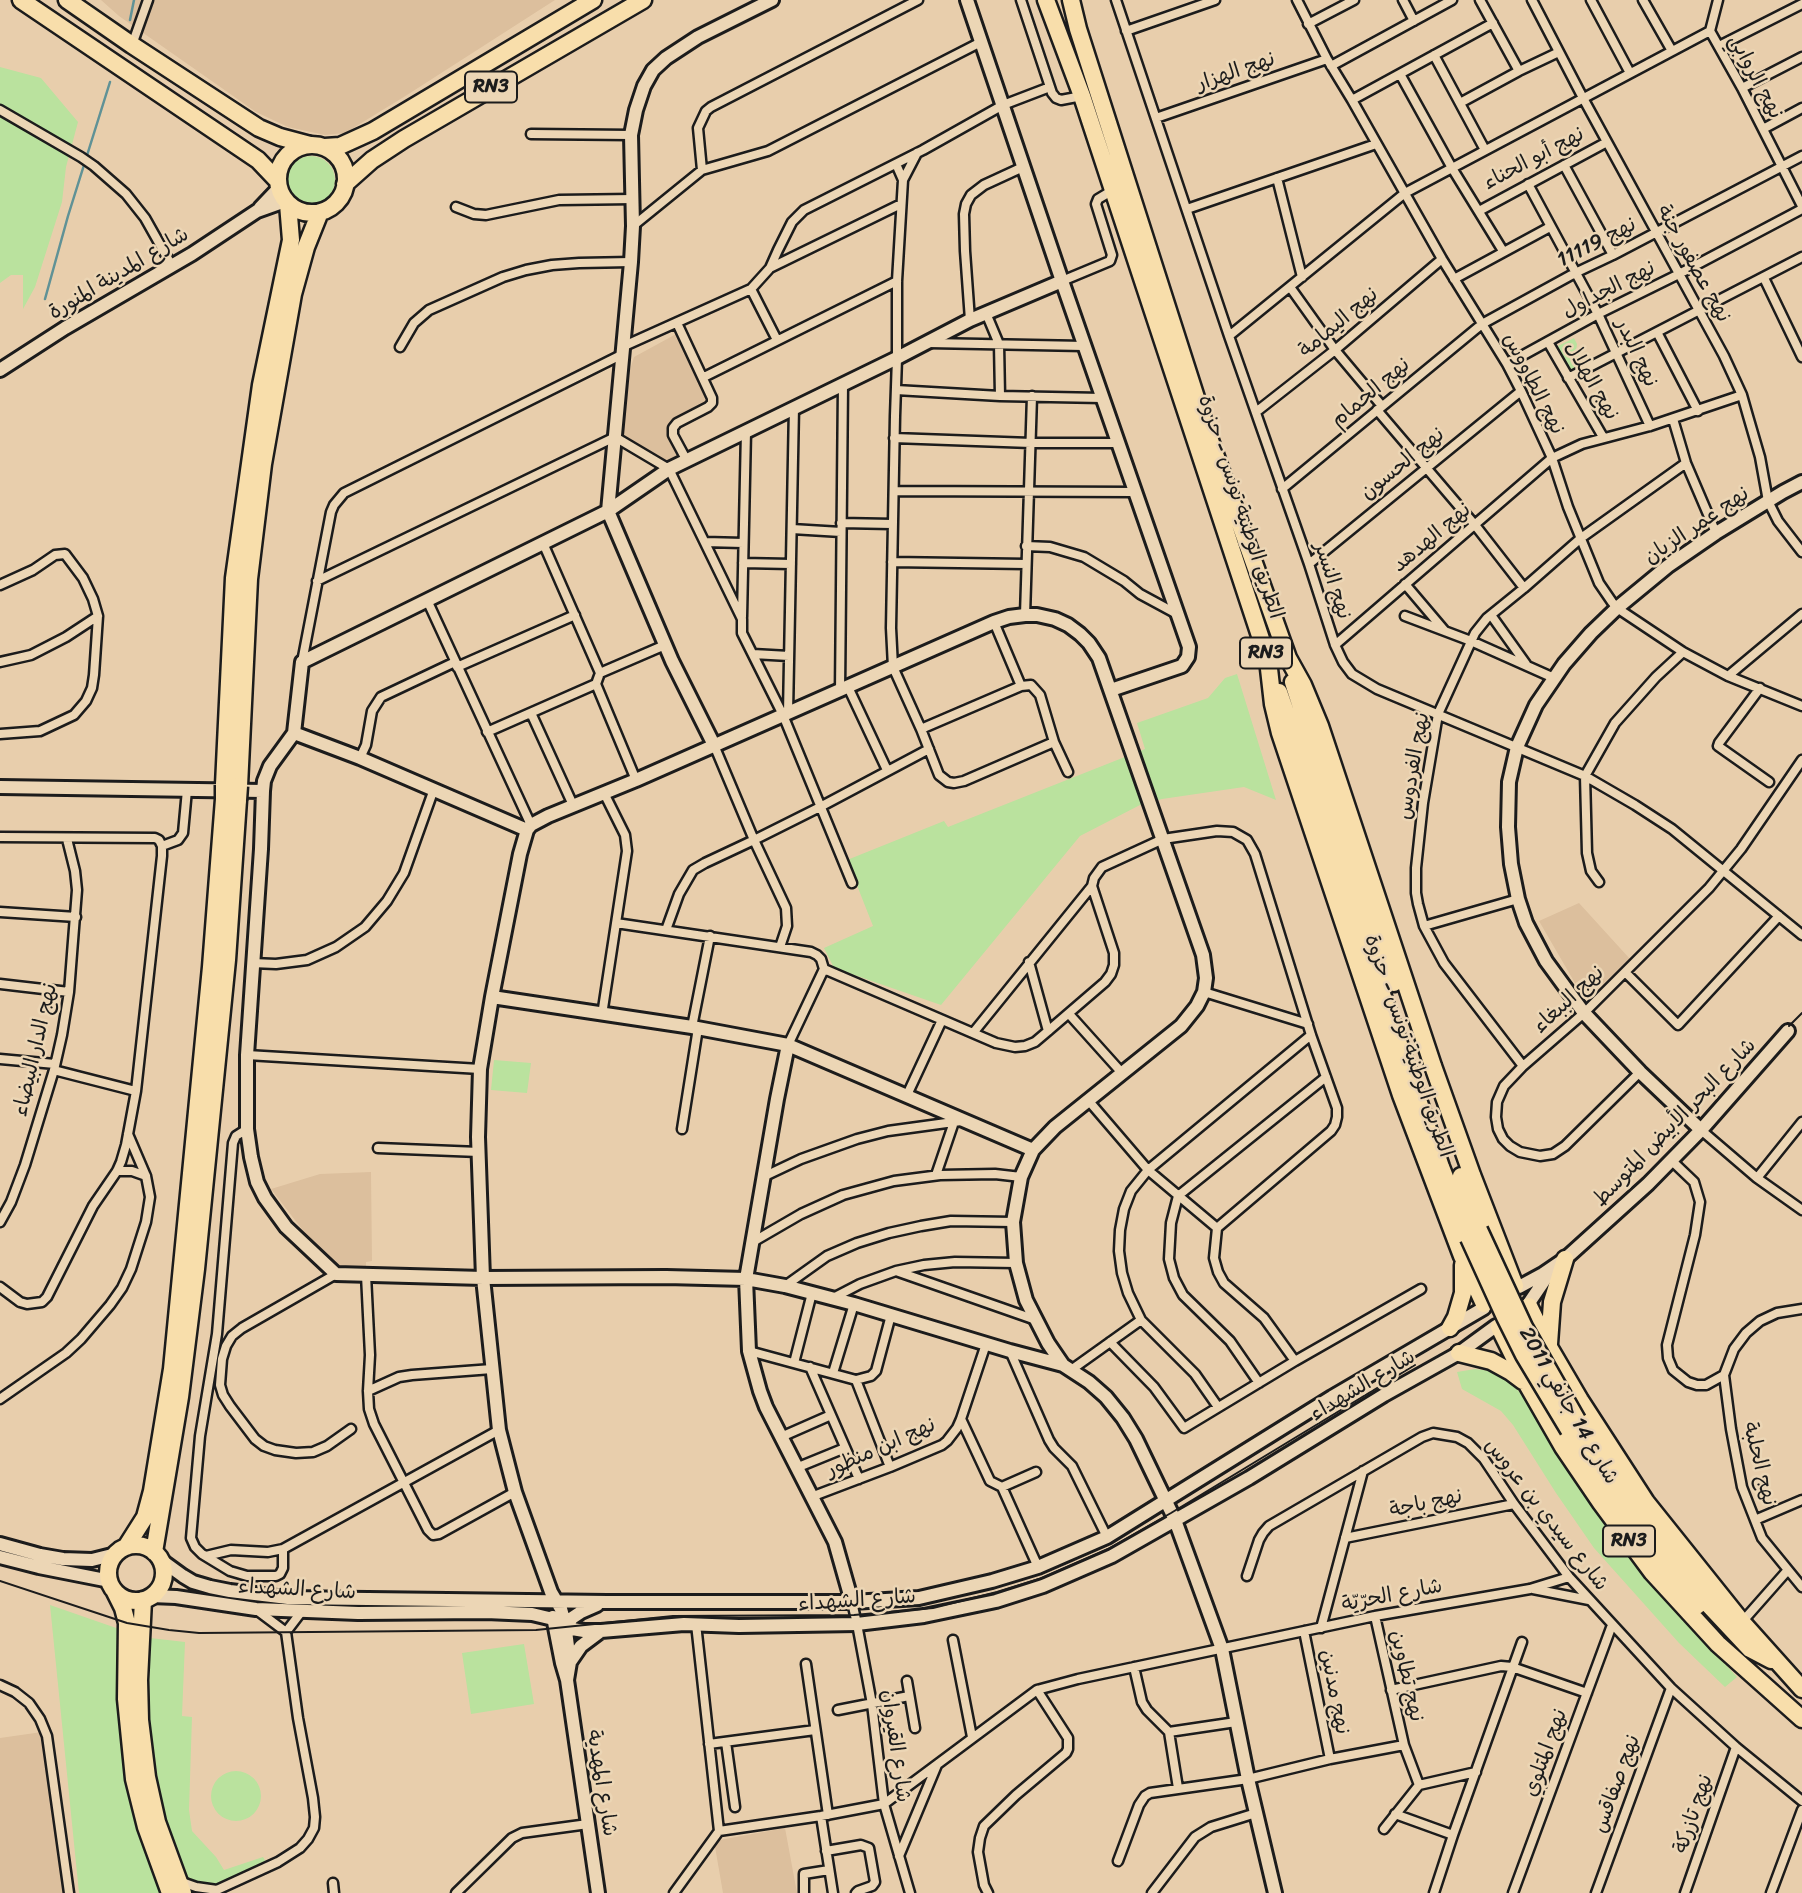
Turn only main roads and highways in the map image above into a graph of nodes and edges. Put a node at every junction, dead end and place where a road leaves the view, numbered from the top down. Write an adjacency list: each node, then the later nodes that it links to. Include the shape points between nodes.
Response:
1 (21, 0): 9 (highway, via 258,160)
2 (67, 0): 7 (highway, via 259,128)
3 (593, 0): 7 (highway, RN3, via 373,131 340,146)
4 (643, 0): 8 (highway, RN3, via 394,145)
5 (1046, 0): 12 (highway, الطريق الوطنية تونس - حزوة / RN3, via 1082,96)
6 (1072, 0): 11 (highway, الطريق الوطنية تونس - حزوة / RN3, via 1206,429)
7 (317, 146): 8 (highway, via 334,153 341,162); 9 (highway, RN3, via 297,148 286,156 280,167)
8 (345, 184): 10 (highway, RN3, via 341,197)
9 (282, 193): 10 (highway, via 298,210); 13 (highway, via 290,226 289,249 261,385 234,578)
10 (320, 212): 13 (highway, via 293,294 263,464)
11 (1288, 658): 14 (highway); 17 (highway, الطريق الوطنية تونس - حزوة / RN3, via 1320,726 1433,1066)
12 (1268, 660): 14 (highway, via 1441,1167); 15 (highway, الطريق الوطنية تونس - حزوة / RN3, via 1275,717 1284,746 1401,1095)
13 (231, 793): 26 (highway, via 172,1369 145,1517); 27 (highway, via 227,960 195,1282)
14 (1474, 1234): 25 (highway, bridge, via 1504,1317 1524,1355)
15 (1462, 1256): 19 (highway, الطريق الوطنية تونس - حزوة / RN3); 21 (highway, via 1463,1293)
16 (1560, 1263): 22 (highway)
17 (1517, 1286): 18 (highway, الطريق الوطنية تونس - حزوة / RN3); 19 (highway, via 1497,1286 1488,1293)
18 (1529, 1304): 20 (highway, via 1522,1323); 22 (highway, شارع 14 جانفي 2011 / RN3)
19 (1484, 1306): 20 (highway, الطريق الوطنية تونس - حزوة / RN3, via 1488,1319)
20 (1498, 1327): 24 (highway, شارع 14 جانفي 2011 / RN3)
21 (1450, 1328)
22 (1549, 1347): 30 (highway, شارع 14 جانفي 2011 / RN3, via 1646,1502)
23 (1459, 1353): 24 (highway, via 1491,1361)
24 (1528, 1386): 31 (highway, شارع 14 جانفي 2011 / RN3, via 1580,1473 1652,1572)
25 (1573, 1425): 30 (highway, via 1706,1602 1749,1649); 31 (highway, via 1591,1467 1644,1542)
26 (121, 1550): 27 (highway, via 141,1545); 28 (highway, via 108,1572)
27 (158, 1556): 29 (highway, via 164,1576 157,1591)
28 (112, 1586): 29 (highway, via 127,1599); 34 (highway, via 127,1623 126,1699 134,1779 146,1827)
29 (147, 1598): 34 (highway, via 140,1720 147,1777)
30 (1777, 1662): 32 (highway, شارع 14 جانفي 2011 / RN3)
31 (1756, 1679): 33 (highway, شارع 14 جانفي 2011 / RN3)
32 (1802, 1689)
33 (1802, 1719)
34 (177, 1889)

